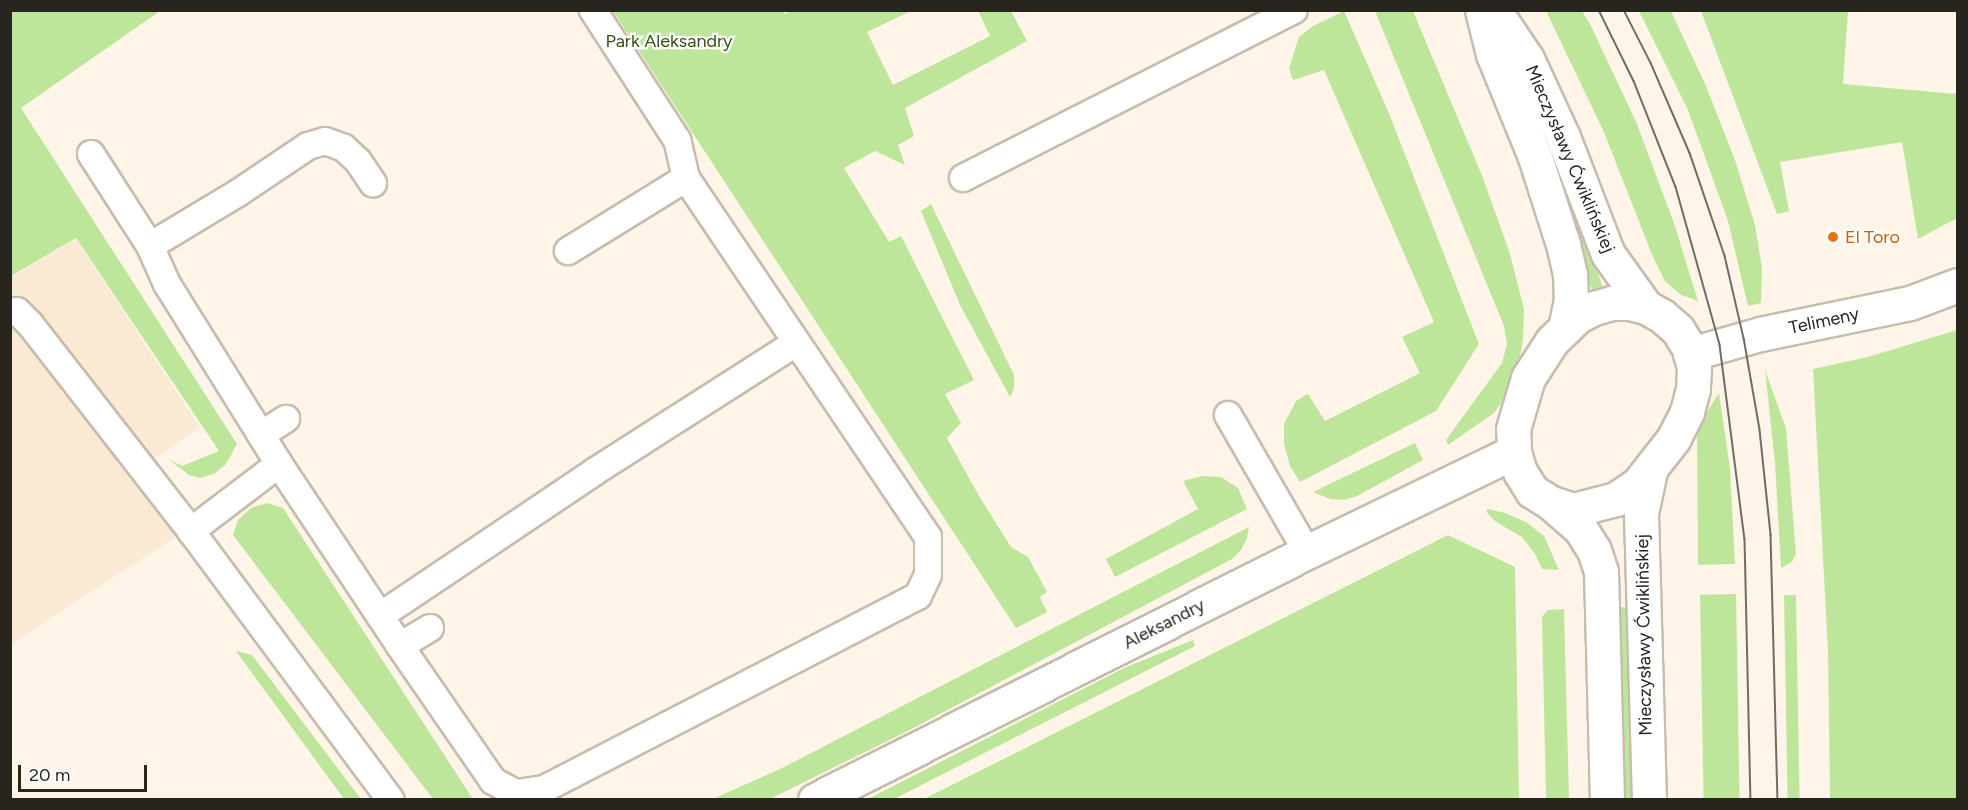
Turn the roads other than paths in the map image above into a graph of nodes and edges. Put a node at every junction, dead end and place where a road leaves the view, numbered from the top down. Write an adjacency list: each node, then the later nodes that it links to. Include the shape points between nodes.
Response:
1 (593, 10): 6 (lane, via 677,140)
2 (1294, 10): 7 (lane)
3 (1482, 10): 14 (street, Mieczysławy Ćwiklińskiej, via 1493,54 1563,244 1570,292)
4 (1494, 10): 12 (street, Mieczysławy Ćwiklińskiej, via 1527,59 1563,137 1608,254)
5 (91, 154): 9 (lane)
6 (686, 178): 10 (lane); 15 (lane)
7 (963, 178)
8 (373, 183): 9 (lane, via 358,160 344,148 325,141 308,146)
9 (150, 246): 19 (lane, via 167,284)
10 (568, 251)
11 (1958, 285): 16 (street, Telimeny, via 1910,303 1760,334)
12 (1646, 308): 14 (street, via 1611,303 1594,308); 16 (street, via 1678,330)
13 (10, 312): 24 (lane, via 17,312 30,324)
14 (1565, 328): 20 (street, via 1528,378 1513,429)
15 (796, 344): 26 (lane, via 594,472); 28 (lane, via 928,537 928,575 918,596 544,789 516,793 493,781)
16 (1690, 354): 22 (street, via 1693,389 1687,412)
17 (1228, 415): 25 (lane)
18 (286, 419): 19 (lane)
19 (261, 435): 21 (lane)
20 (1514, 452): 23 (street, via 1532,491); 25 (street, Aleksandry)
21 (279, 464): 24 (lane); 26 (lane)
22 (1650, 471): 23 (street, via 1616,499 1595,506 1573,510); 32 (street, Mieczysławy Ćwiklińskiej, via 1641,513)
23 (1551, 503): 31 (street, via 1580,528 1594,550 1601,572)
24 (191, 531): 29 (lane)
25 (1307, 552): 30 (street, Aleksandry)
26 (380, 616): 28 (lane)
27 (430, 628): 28 (lane)
28 (400, 646)
29 (391, 800)
30 (815, 800)
31 (1607, 800)
32 (1649, 800)

